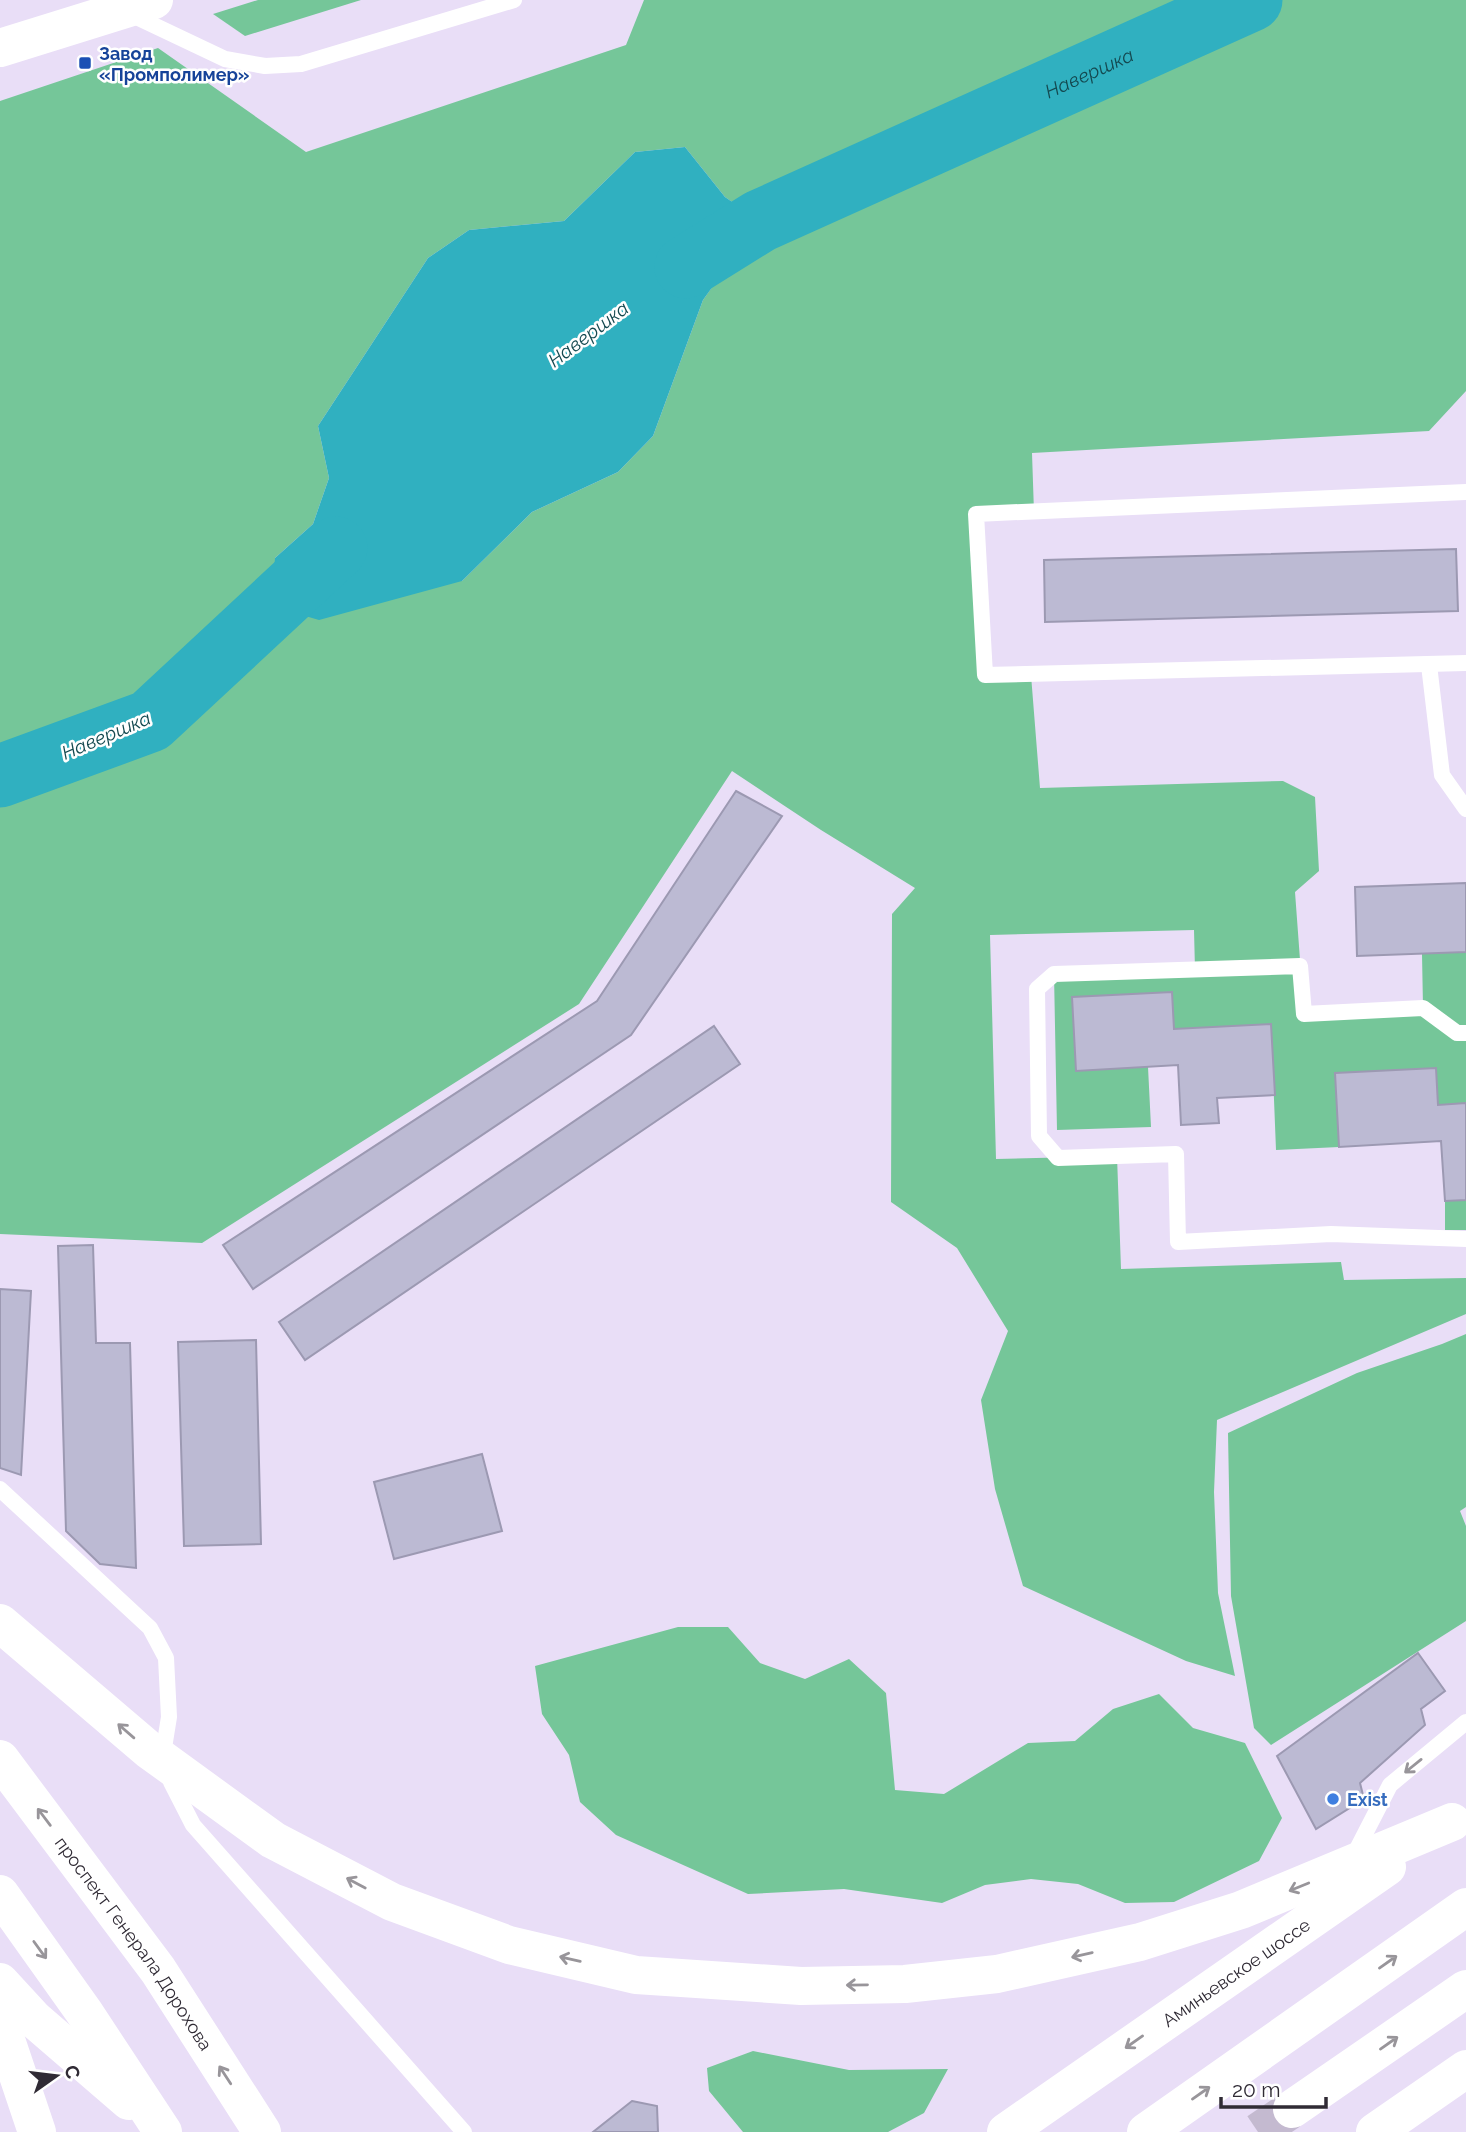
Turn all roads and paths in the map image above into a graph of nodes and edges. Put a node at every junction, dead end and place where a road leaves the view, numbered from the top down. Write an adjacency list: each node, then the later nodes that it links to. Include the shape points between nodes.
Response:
1 (514, 0): 2 (lane, via 301,64 265,66 225,59)
2 (139, 5): 3 (main road)
3 (0, 48)
4 (1466, 492): 6 (lane, via 976,514 985,676)
5 (1466, 663): 6 (lane)
6 (1429, 665): 7 (lane, via 1442,775)
7 (1466, 809)
8 (1466, 1033): 9 (lane, via 1457,1033 1423,1008 1304,1014 1300,965 1054,974 1037,989 1040,1136 1058,1158 1176,1154 1178,1242 1331,1234)
9 (1466, 1238)
10 (0, 1489): 27 (lane, via 150,1629 166,1658 169,1717 164,1748 171,1782 193,1825)
11 (0, 1623): 15 (main road, one-way to 11, via 1241,1910 1140,1942 998,1973 905,1984 802,1986 636,1975 509,1945 391,1902 273,1840 149,1750)
12 (1466, 1722): 15 (lane, one-way to 15, via 1390,1785)
13 (0, 1759): 26 (main road, проспект Генерала Дорохова, one-way to 13, via 158,1970)
14 (1459, 1817): 15 (main road); 28 (main road, Аминьевское шоссе, one-way to 28)
15 (1348, 1867)
16 (0, 1894): 24 (main road, one-way to 24)
17 (1466, 1907): 29 (main road, one-way to 17)
18 (0, 1982): 25 (main road, via 35,2020 116,2091)
19 (1466, 1989): 22 (main road, one-way to 19)
20 (0, 2022): 23 (main road)
21 (1466, 2069): 30 (main road)
22 (1292, 2109)
23 (37, 2132)
24 (163, 2132)
25 (172, 2132)
26 (262, 2132)
27 (464, 2132)
28 (1006, 2132)
29 (1146, 2132)
30 (1375, 2132)

